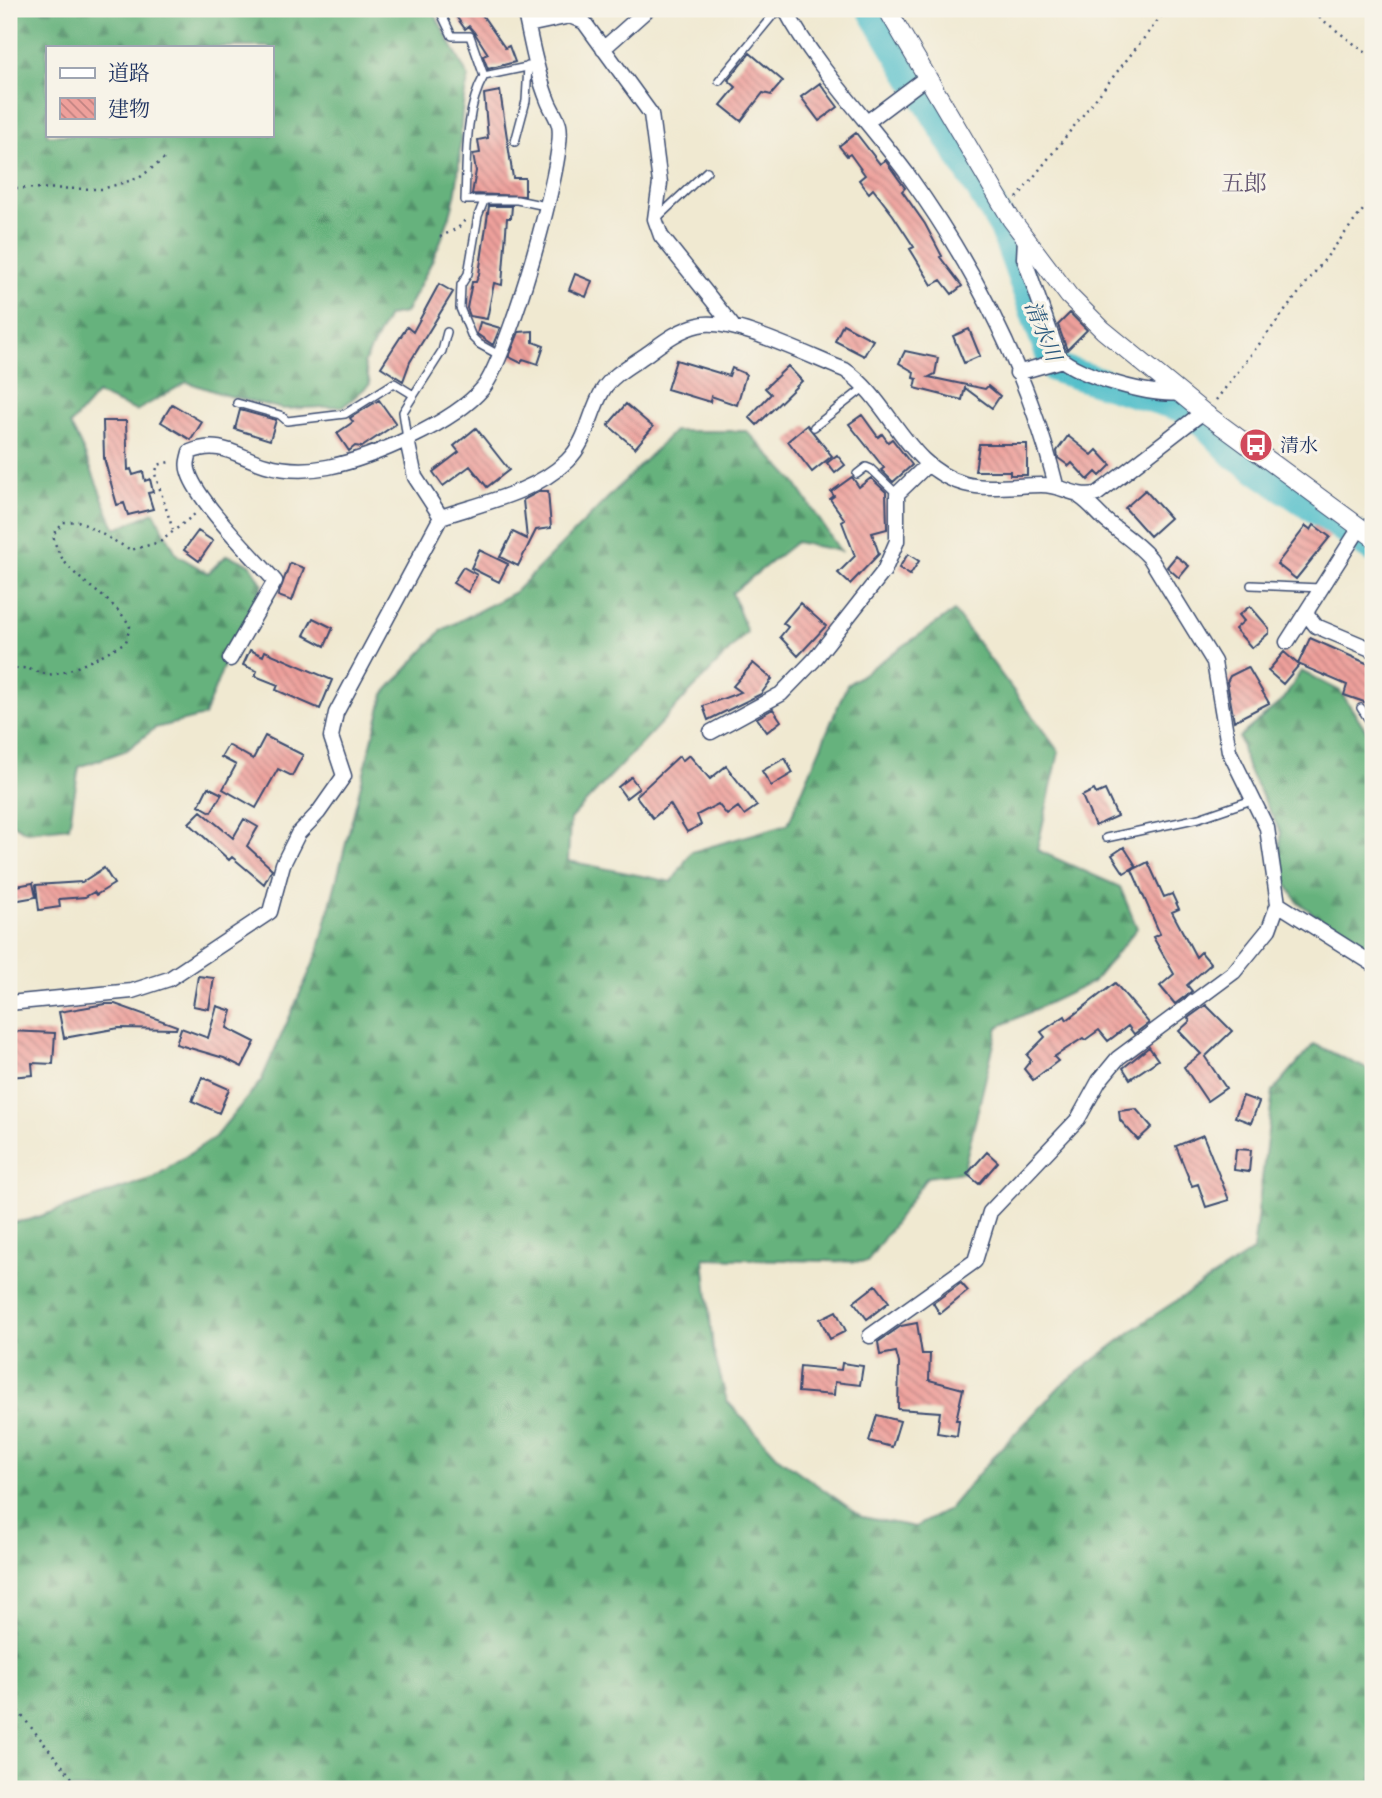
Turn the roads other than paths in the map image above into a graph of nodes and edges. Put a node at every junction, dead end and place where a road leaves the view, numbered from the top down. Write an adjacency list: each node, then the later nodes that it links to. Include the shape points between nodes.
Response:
1 (439, 9): 9 (lane, via 452,36 470,36)
2 (524, 9): 6 (street)
3 (649, 9): 7 (street)
4 (785, 9): 11 (lane, via 773,15); 12 (street)
5 (887, 9): 10 (street)
6 (528, 25): 7 (street, via 570,16 584,22); 8 (street)
7 (603, 48): 17 (street, via 651,114 660,183)
8 (531, 62): 9 (lane); 13 (lane); 16 (street, via 559,125 560,151)
9 (484, 76): 15 (lane, via 477,89 469,135 465,200)
10 (928, 76): 12 (street); 18 (street)
11 (719, 81)
12 (867, 122): 23 (street, via 975,277)
13 (515, 142)
14 (707, 170): 17 (lane)
15 (484, 201): 16 (lane, via 517,200); 21 (lane, via 468,274 461,285 460,309 472,337)
16 (546, 206): 21 (street)
17 (655, 219): 19 (street, via 661,236)
18 (1025, 238): 22 (street, via 1024,258); 25 (street, via 1069,296)
19 (732, 325): 24 (street, via 845,370); 36 (street, via 702,324 675,333 602,390 589,430 568,461 510,494)
20 (447, 332): 26 (lane, via 442,351)
21 (499, 355): 30 (street, via 482,389)
22 (1062, 360): 23 (street); 25 (street, via 1112,382)
23 (1017, 373): 33 (street, via 1045,441)
24 (865, 387): 29 (lane); 31 (street)
25 (1180, 393): 28 (street)
26 (412, 394): 27 (lane, via 394,383 345,414 287,421); 30 (lane, via 403,412)
27 (237, 403)
28 (1203, 412): 35 (street, via 1097,494); 37 (street)
29 (814, 427)
30 (407, 440): 36 (street, via 415,477); 43 (street, via 304,471 263,465 214,446 191,452 189,475 275,581)
31 (926, 465): 33 (street, via 966,484); 34 (street)
32 (857, 474): 34 (lane, via 866,467 871,469)
33 (1056, 485): 35 (street)
34 (897, 494): 46 (street, via 897,541 884,571 782,694)
35 (1080, 497): 47 (street, via 1144,551 1214,662 1229,751)
36 (441, 517): 51 (street, via 336,713 331,737 344,776 298,834 283,864 270,912 169,979 132,991)
37 (1366, 533): 39 (street)
38 (1251, 584): 39 (lane)
39 (1321, 589): 40 (street)
40 (1306, 613): 41 (street); 42 (street, via 1316,626)
41 (1287, 642)
42 (1373, 650)
43 (230, 659)
44 (1361, 708): 45 (lane)
45 (1373, 726)
46 (711, 732)
47 (1252, 800): 48 (lane, via 1199,818); 49 (street, via 1267,828)
48 (1106, 838)
49 (1278, 904): 50 (street); 52 (street, via 1269,929 1234,972 1118,1058 1078,1119 990,1212 975,1261)
50 (1373, 964)
51 (9, 1003)
52 (870, 1336)

